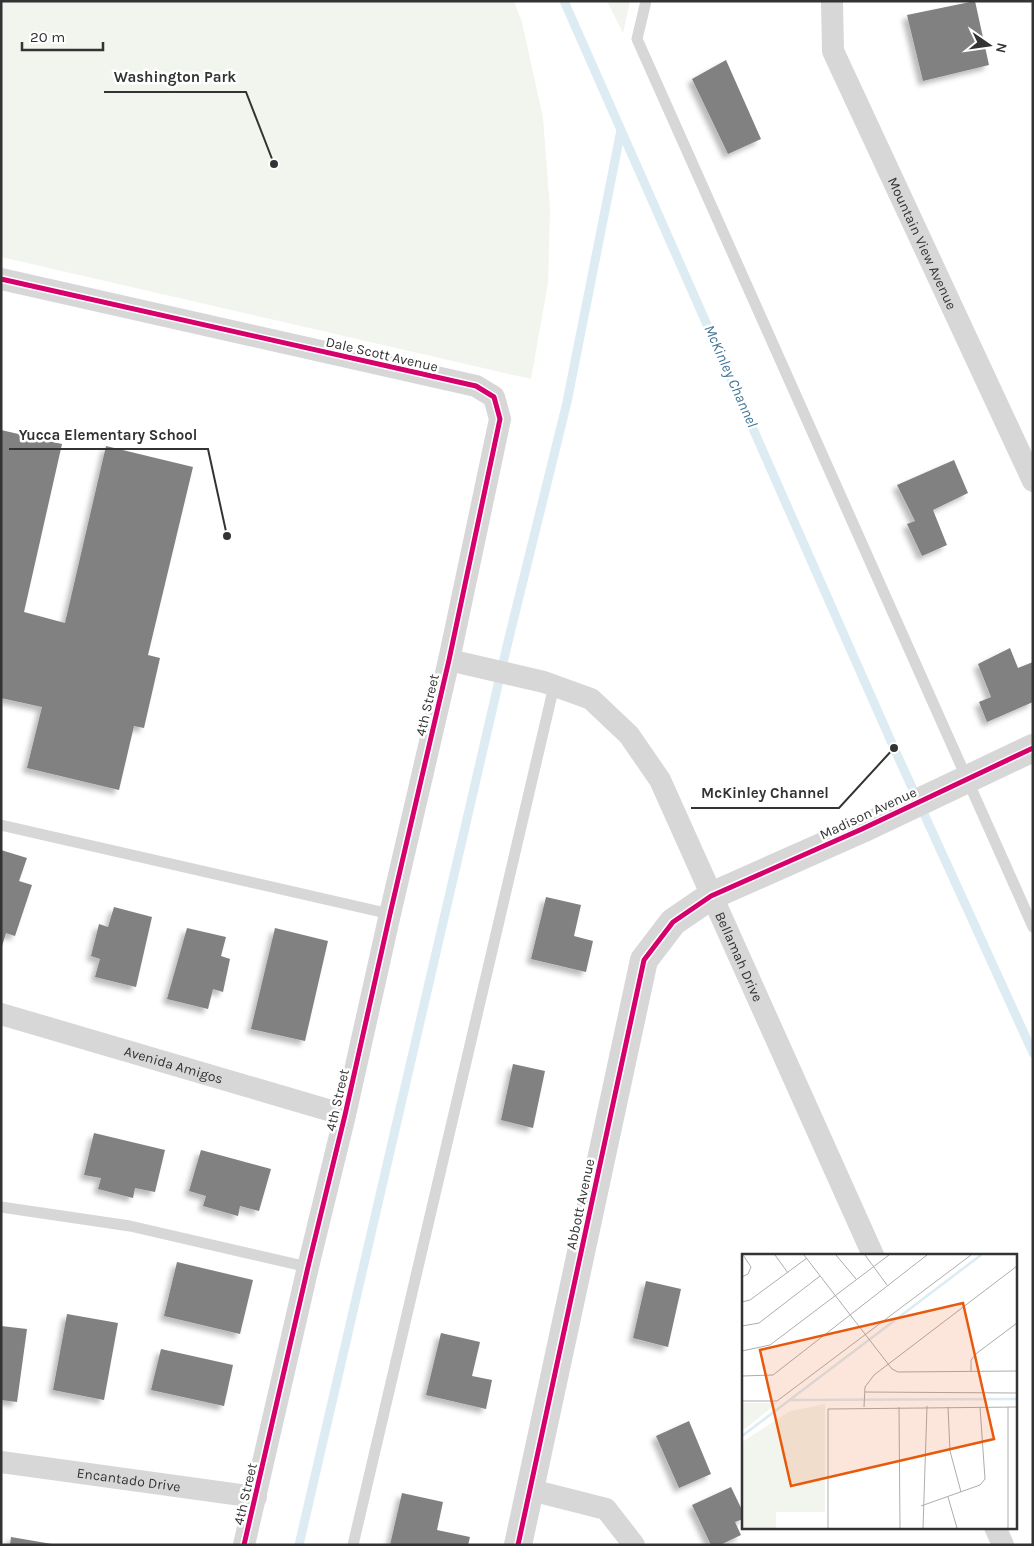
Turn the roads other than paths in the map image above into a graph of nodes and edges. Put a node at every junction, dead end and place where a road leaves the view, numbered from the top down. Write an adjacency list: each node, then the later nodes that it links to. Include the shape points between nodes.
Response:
1 (646, 1): 8 (lane, via 637,39)
2 (832, 1): 4 (street, Mountain View Avenue, via 833,51)
3 (1, 279): 5 (street, Dale Scott Avenue, via 476,386 494,397 500,419)
4 (1033, 481)
5 (449, 660): 6 (street, Bellamah Drive); 11 (street, 4th Street)
6 (549, 684): 10 (street, Bellamah Drive, via 591,699 629,735 660,780); 23 (lane)
7 (1033, 748): 8 (street, Madison Avenue)
8 (967, 779): 10 (street, Madison Avenue); 12 (lane)
9 (1, 825): 11 (lane)
10 (711, 896): 16 (street, Bellamah Drive); 19 (street, Abbott Avenue, via 673,922 644,960)
11 (390, 914): 14 (street, 4th Street)
12 (1033, 927)
13 (1, 1014): 14 (street, Avenida Amigos)
14 (345, 1115): 17 (street, 4th Street)
15 (1, 1207): 17 (lane, via 130,1226)
16 (873, 1254)
17 (308, 1267): 20 (street, 4th Street)
18 (1, 1462): 20 (street, Encantado Drive)
19 (531, 1490): 24 (street, Abbott Avenue); 25 (street, via 606,1509)
20 (256, 1497): 22 (street, 4th Street)
21 (996, 1528): 26 (street)
22 (244, 1545)
23 (352, 1545)
24 (518, 1545)
25 (634, 1545)
26 (1003, 1545)

